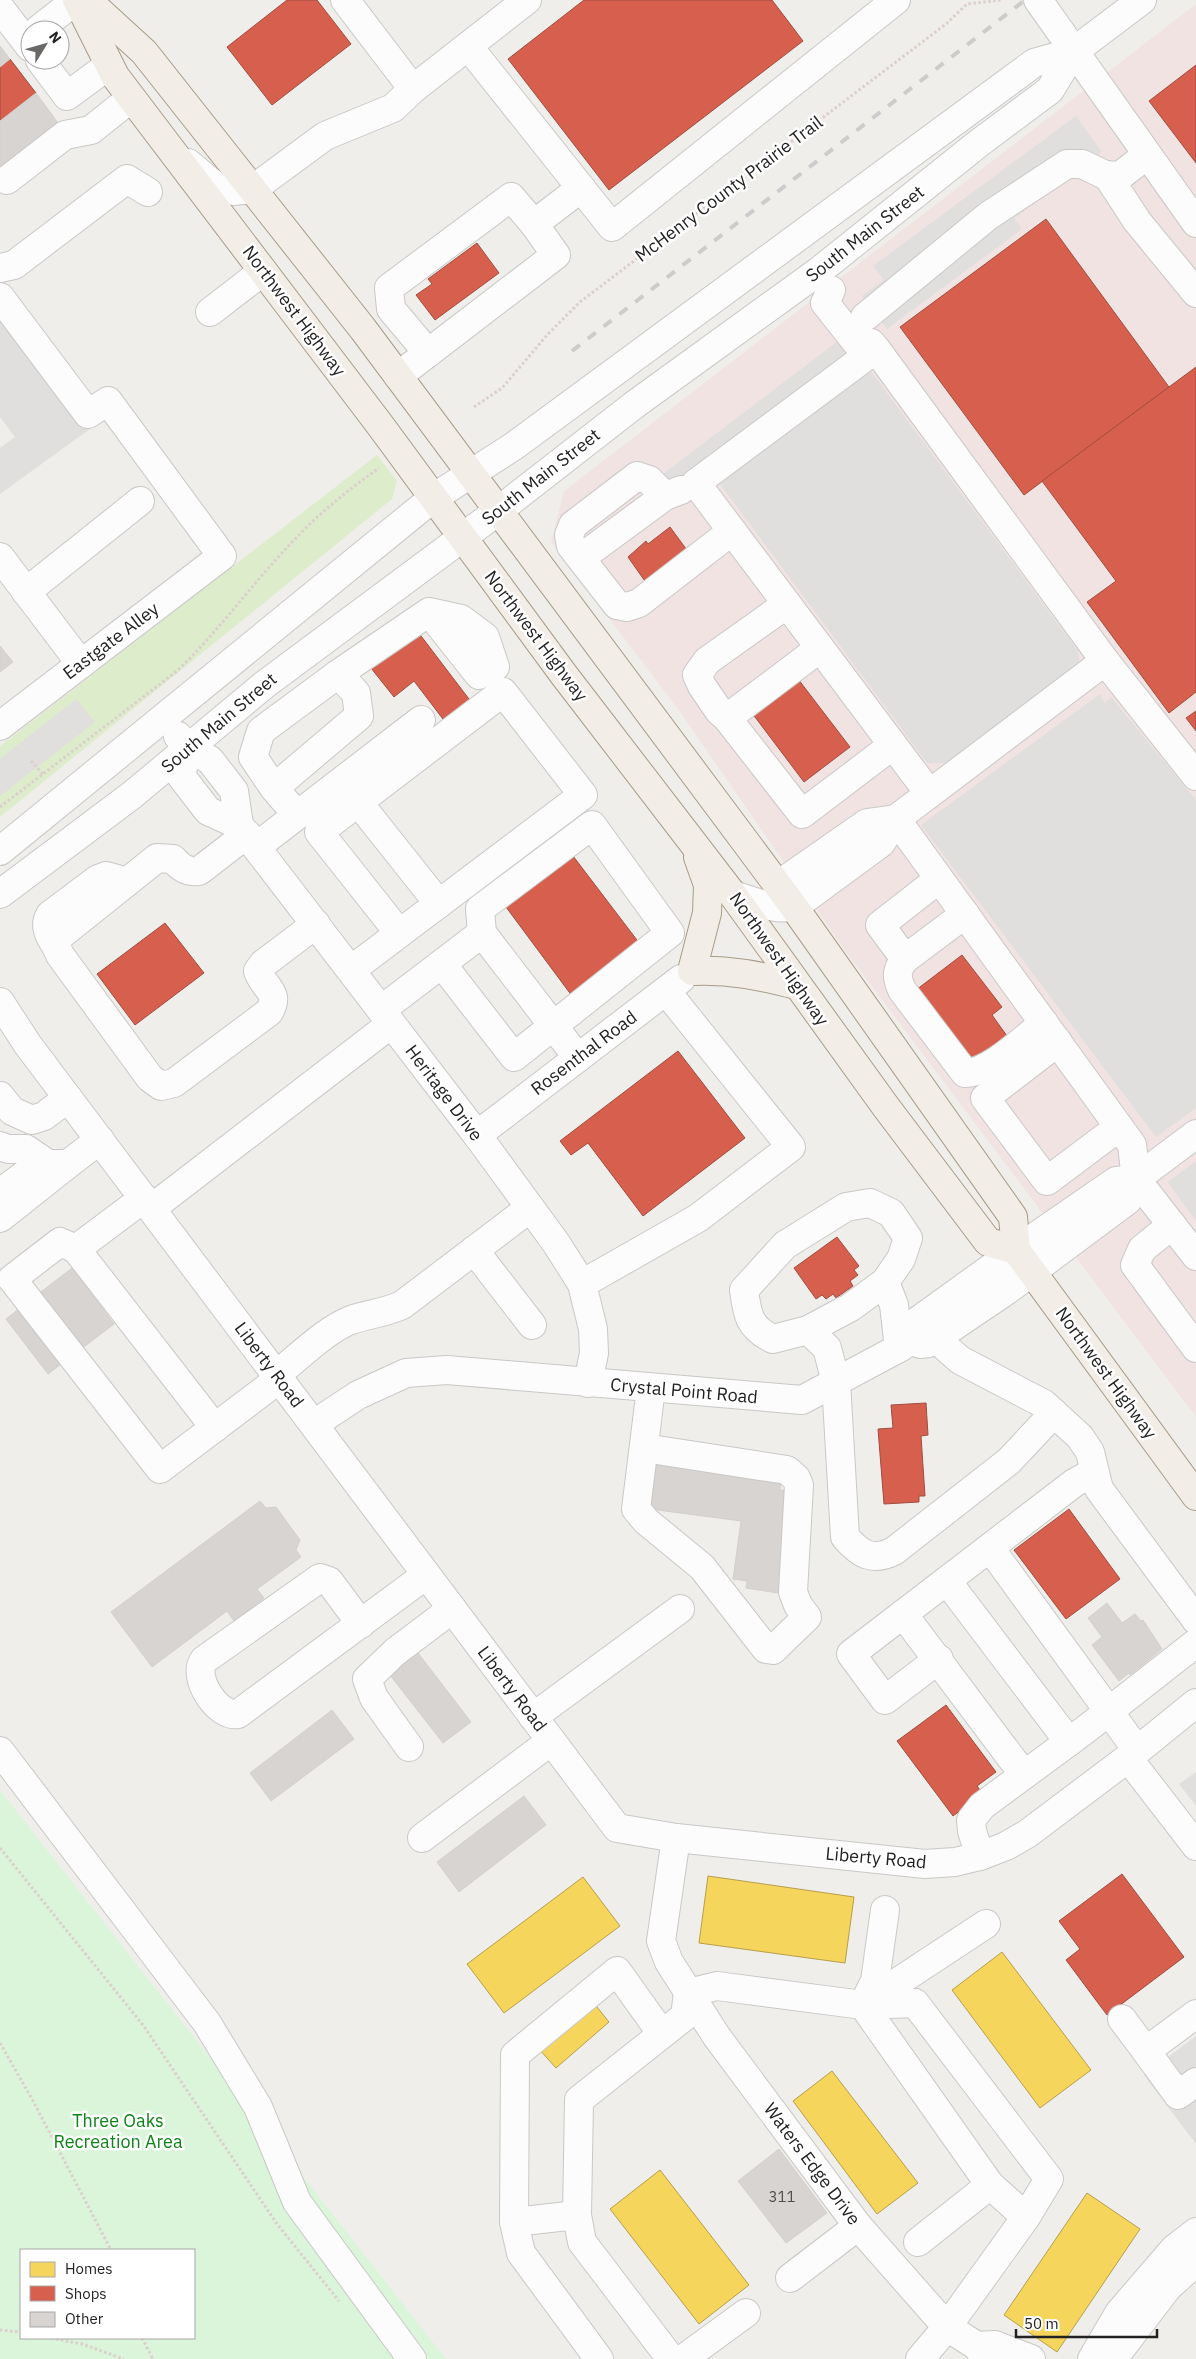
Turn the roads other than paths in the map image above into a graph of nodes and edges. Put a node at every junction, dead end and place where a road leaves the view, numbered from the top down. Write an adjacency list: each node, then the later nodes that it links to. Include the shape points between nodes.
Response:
1 (77, 0): 9 (street); 13 (main road, Northwest Highway)
2 (87, 0): 22 (main road, via 144,52)
3 (346, 0): 15 (street)
4 (527, 0): 11 (street)
5 (896, 0): 21 (street, via 612,228)
6 (1038, 0): 12 (street)
7 (1142, 0): 12 (street, South Main Street)
8 (0, 8): 10 (street)
9 (57, 20)
10 (20, 29)
11 (468, 46): 15 (street); 21 (street)
12 (1073, 52): 18 (street); 26 (street, South Main Street, via 1034,63); 29 (street, South Main Street, via 1050,90)
13 (109, 65): 14 (street, via 67,96); 16 (main road, Northwest Highway)
14 (50, 70)
15 (413, 89): 22 (street, via 392,108 325,136)
16 (132, 98): 17 (main road, Northwest Highway); 20 (street, via 91,130 65,135)
17 (168, 146): 22 (street, via 219,189); 28 (main road, Northwest Highway)
18 (1147, 155): 19 (street, via 1121,174); 25 (street)
19 (1107, 175): 30 (street, via 1137,221); 34 (street, via 1082,164 1067,164 988,216)
20 (7, 180)
21 (581, 188): 24 (street)
22 (253, 189): 35 (main road)
23 (148, 192): 27 (street, via 127,179 14,265)
24 (534, 224): 32 (street, via 510,196 389,288); 37 (street, via 556,255)
25 (1196, 224)
26 (794, 238): 29 (street); 39 (street, South Main Street, via 514,446)
27 (0, 268)
28 (263, 271): 33 (street); 42 (main road, Northwest Highway)
29 (825, 280): 34 (street, via 844,290); 36 (street, via 825,303 856,342); 44 (street, South Main Street, via 634,405)
30 (1196, 293)
31 (0, 298): 54 (street, Eastgate Alley, via 88,414 108,401 222,556)
32 (391, 308): 35 (street); 37 (street)
33 (210, 312)
34 (864, 317): 36 (street, via 873,328)
35 (363, 329): 38 (main road)
36 (873, 346): 40 (street); 53 (street)
37 (428, 353): 38 (street)
38 (398, 376): 39 (main road)
39 (470, 473): 42 (street, South Main Street); 44 (main road)
40 (696, 483): 41 (street); 45 (street)
41 (665, 496): 45 (street, via 649,480 637,476 573,525 569,535 571,546 617,605 627,607 639,603); 47 (street)
42 (433, 498): 46 (main road, Northwest Highway); 57 (street, South Main Street)
43 (140, 501): 49 (street)
44 (498, 511): 46 (street, South Main Street); 72 (main road)
45 (732, 531): 50 (street)
46 (462, 537): 61 (street, South Main Street, via 264,685); 69 (main road, Northwest Highway)
47 (593, 550)
48 (0, 557): 49 (street)
49 (26, 592): 54 (street)
50 (787, 604): 52 (street); 56 (street, via 708,662 697,675 711,701)
51 (428, 612): 55 (street)
52 (820, 648): 56 (street); 60 (street)
53 (1105, 661): 62 (street); 64 (street)
54 (81, 664): 59 (street, Eastgate Alley)
55 (338, 674): 63 (street, via 261,731 253,757); 63 (street, via 356,693 359,716)
56 (727, 718): 60 (street, via 802,814)
57 (164, 719): 61 (street, Heritage Drive); 70 (street, South Main Street)
58 (420, 720): 66 (street)
59 (0, 726)
60 (893, 745): 64 (street)
61 (188, 748): 68 (street, Heritage Drive, via 210,760 234,791); 73 (street, South Main Street, via 132,795)
62 (1196, 776)
63 (274, 788): 66 (street)
64 (930, 793): 67 (street)
65 (358, 802): 75 (street); 75 (street, via 503,692 583,795); 80 (street, via 319,832)
66 (297, 815): 68 (street)
67 (896, 818): 71 (street); 72 (street, via 867,823); 76 (street, via 881,843)
68 (248, 835): 78 (street, Heritage Drive); 78 (street, via 199,871 181,868 173,859 157,858 57,938 60,955 150,1078 161,1086 174,1083 269,1012 274,998 258,971)
69 (692, 840): 74 (main road, Northwest Highway); 84 (main road, via 708,885 707,913)
70 (0, 851)
71 (939, 879): 77 (street); 81 (street, via 880,925)
72 (778, 885): 76 (main road)
73 (0, 894)
74 (733, 895): 76 (street, via 781,909); 85 (main road, Northwest Highway)
75 (439, 904): 80 (street)
76 (794, 906): 113 (main road, via 1013,1217)
77 (965, 914): 81 (street); 91 (street)
78 (316, 924): 83 (street, Heritage Drive)
79 (482, 932): 82 (street); 90 (street); 90 (street, via 480,909 592,825 670,933)
80 (399, 933): 83 (street)
81 (905, 959): 94 (street, via 898,968 897,978 902,990)
82 (442, 964): 89 (street); 90 (street, via 514,1057)
83 (351, 970): 89 (street, Heritage Drive)
84 (692, 971): 85 (main road, via 745,972); 86 (street, Rosenthal Road)
85 (796, 985): 113 (main road, Northwest Highway, via 988,1242)
86 (666, 991): 93 (street, Rosenthal Road); 117 (street, via 791,1147 698,1218)
87 (0, 1002): 92 (street)
88 (0, 1017): 92 (street)
89 (386, 1017): 100 (street, Heritage Drive); 106 (street)
90 (554, 1026): 93 (street)
91 (1051, 1032): 94 (street, via 985,1068 974,1073); 97 (street); 98 (street)
92 (28, 1044): 96 (street, Liberty Road)
93 (578, 1058): 100 (street, Rosenthal Road)
94 (965, 1072): 97 (street)
95 (0, 1096): 96 (street, via 12,1111 32,1120 44,1116)
96 (68, 1098): 101 (street, Liberty Road)
97 (985, 1098): 98 (street, via 1047,1181)
98 (1119, 1127): 104 (street, via 1132,1144)
99 (1196, 1134): 104 (street)
100 (476, 1135): 108 (street, Heritage Drive)
101 (100, 1140): 103 (street); 106 (street, Liberty Road)
102 (0, 1146): 103 (street, via 26,1149)
103 (55, 1163): 105 (street, via 39,1164); 107 (street); 109 (street, via 42,1186)
104 (1136, 1179): 110 (street); 113 (street, via 1116,1181); 115 (street, Crystal Point Road, via 1128,1200)
105 (0, 1193)
106 (148, 1203): 111 (street); 123 (street, Liberty Road)
107 (0, 1206)
108 (530, 1208): 112 (street); 117 (street, Heritage Drive)
109 (0, 1218)
110 (1172, 1225): 114 (street); 122 (street, via 1142,1249 1135,1266)
111 (76, 1249): 129 (street); 129 (street, via 60,1242 12,1279 160,1469)
112 (474, 1250): 118 (street); 123 (street, via 402,1305 351,1320 336,1328)
113 (1016, 1250): 115 (main road, Northwest Highway); 121 (street, via 912,1325 908,1342)
114 (1196, 1256)
115 (1032, 1271): 120 (street, Crystal Point Road); 132 (main road, Northwest Highway)
116 (885, 1282): 119 (street, via 851,1307); 119 (street, via 901,1259 908,1238 891,1213 870,1203 846,1207 785,1245 744,1290 747,1313 759,1333 773,1340); 121 (street, via 894,1305)
117 (582, 1284): 125 (street, Heritage Drive, via 593,1329 594,1353)
118 (532, 1325)
119 (808, 1330): 124 (street, via 827,1348)
120 (935, 1338): 121 (street, Crystal Point Road); 127 (street, via 960,1360)
121 (900, 1348): 124 (street, Crystal Point Road)
122 (1196, 1348)
123 (278, 1377): 128 (street, Liberty Road); 129 (street)
124 (836, 1382): 126 (street, Crystal Point Road, via 802,1400); 127 (street, via 845,1537 855,1549 869,1556 884,1556 894,1551 1009,1461)
125 (588, 1383): 126 (street, Crystal Point Road); 128 (street, Crystal Point Road, via 447,1370 406,1374 358,1395)
126 (651, 1388): 130 (street)
127 (1054, 1412): 131 (street, via 1080,1437 1090,1452)
128 (314, 1424): 134 (street, Liberty Road)
129 (214, 1428)
130 (644, 1448): 130 (street, via 636,1509 702,1567 766,1650 773,1650 807,1617 793,1592 799,1485 796,1478 787,1470)
131 (1094, 1472): 133 (street, via 1074,1483); 139 (street, via 1099,1489)
132 (1196, 1496)
133 (990, 1548): 135 (street); 144 (street)
134 (426, 1575): 137 (street, Liberty Road); 140 (street)
135 (947, 1581): 138 (street); 147 (street)
136 (680, 1608): 145 (street)
137 (452, 1609): 145 (street, Liberty Road); 148 (street, via 395,1652 367,1679 374,1698)
138 (903, 1614): 142 (street); 142 (street, via 851,1654 885,1700)
139 (1196, 1620)
140 (361, 1624): 140 (street, via 238,1714 222,1711 200,1681 204,1660 320,1578 329,1581)
141 (1196, 1643): 144 (street)
142 (939, 1659): 151 (street)
143 (1196, 1703): 150 (street, Liberty Road)
144 (1109, 1710): 147 (street); 150 (street)
145 (533, 1717): 146 (street, Liberty Road)
146 (552, 1741): 152 (street); 153 (street, Liberty Road, via 616,1828)
147 (1069, 1742): 151 (street)
148 (409, 1747)
149 (0, 1752): 177 (street, via 207,2022 258,2108 297,2202)
150 (1133, 1754): 154 (street); 155 (street, Liberty Road, via 1027,1834)
151 (1024, 1775): 155 (street, via 982,1806 971,1820)
152 (422, 1838)
153 (676, 1838): 155 (street, Liberty Road, via 926,1864); 158 (street, Waters Edge Drive, via 661,1941 669,1962)
154 (1196, 1846)
155 (980, 1856)
156 (885, 1910): 159 (street, via 875,1982)
157 (986, 1924): 159 (street)
158 (688, 1993): 159 (street, via 717,1986); 162 (street, via 685,2016); 169 (street, Waters Edge Drive, via 717,2037)
159 (864, 2005): 165 (street); 167 (street, via 915,2003 1049,2179)
160 (1196, 2014): 163 (street)
161 (1122, 2020): 163 (street)
162 (662, 2034): 166 (street, via 579,2100); 168 (street, via 617,1971 514,2055)
163 (1146, 2051): 164 (street, via 1178,2095)
164 (1196, 2082)
165 (990, 2185): 167 (street); 171 (street)
166 (577, 2214): 168 (street); 179 (street, via 582,2242)
167 (1026, 2217): 175 (street)
168 (514, 2222): 178 (street, via 521,2253)
169 (858, 2226): 173 (street); 175 (street, Waters Edge Drive)
170 (1196, 2232): 183 (street, via 1174,2249 1119,2313)
171 (918, 2242)
172 (1196, 2262): 184 (street, via 1168,2287)
173 (790, 2278)
174 (746, 2313): 180 (street)
175 (947, 2327): 176 (street, Waters Edge Drive); 181 (street)
176 (981, 2353): 182 (street, via 995,2345)
177 (412, 2359)
178 (599, 2359)
179 (671, 2359)
180 (683, 2359)
181 (920, 2359)
182 (1031, 2359)
183 (1092, 2359)
184 (1113, 2359)

